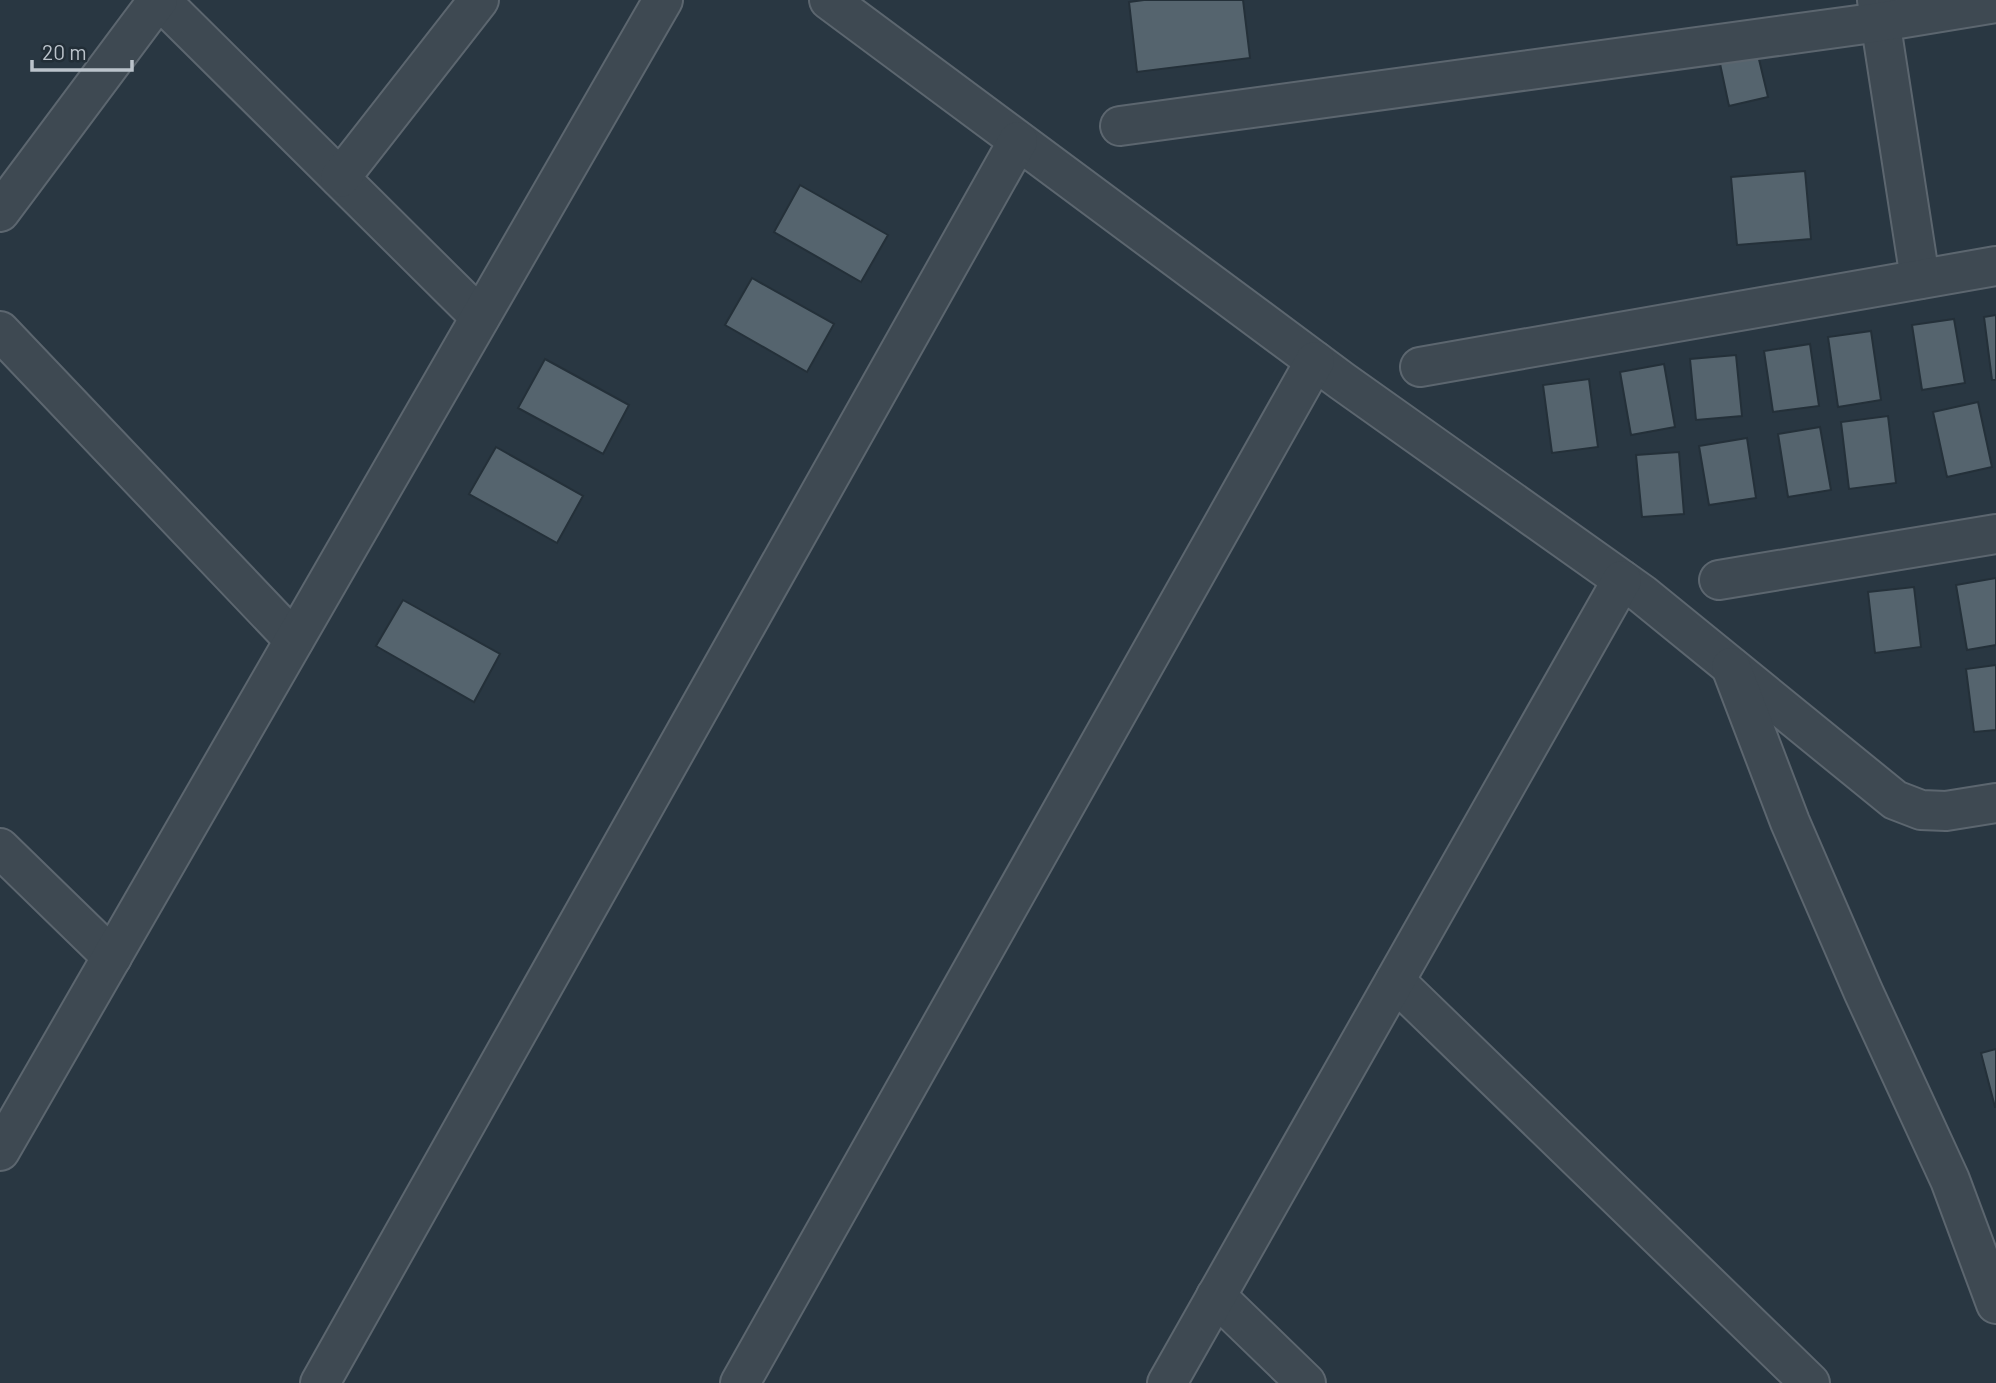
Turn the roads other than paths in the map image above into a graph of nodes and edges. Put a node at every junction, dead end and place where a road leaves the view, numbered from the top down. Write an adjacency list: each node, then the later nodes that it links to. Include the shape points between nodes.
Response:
1 (159, 0): 9 (street); 10 (street)
2 (479, 0): 9 (street)
3 (663, 0): 13 (street)
4 (829, 0): 8 (street)
5 (1996, 3): 6 (street)
6 (1879, 11): 7 (street); 12 (street)
7 (1120, 126)
8 (1018, 141): 15 (street); 29 (street)
9 (340, 178): 13 (street)
10 (0, 212)
11 (1996, 266): 12 (street)
12 (1920, 279): 16 (street)
13 (480, 317): 20 (street)
14 (0, 331): 20 (street)
15 (1314, 360): 18 (street); 30 (street)
16 (1420, 367)
17 (1996, 534): 19 (street)
18 (1622, 580): 21 (street); 25 (street)
19 (1719, 580)
20 (294, 640): 24 (street)
21 (1730, 665): 22 (street, via 1895,800 1921,810 1946,811); 28 (street, via 1790,822 1950,1180)
22 (1996, 803)
23 (0, 848): 24 (street)
24 (112, 957): 26 (street)
25 (1395, 981): 27 (street); 33 (street)
26 (0, 1151)
27 (1216, 1296): 31 (street); 32 (street)
28 (1996, 1304)
29 (320, 1383)
30 (740, 1383)
31 (1167, 1383)
32 (1306, 1383)
33 (1810, 1383)

